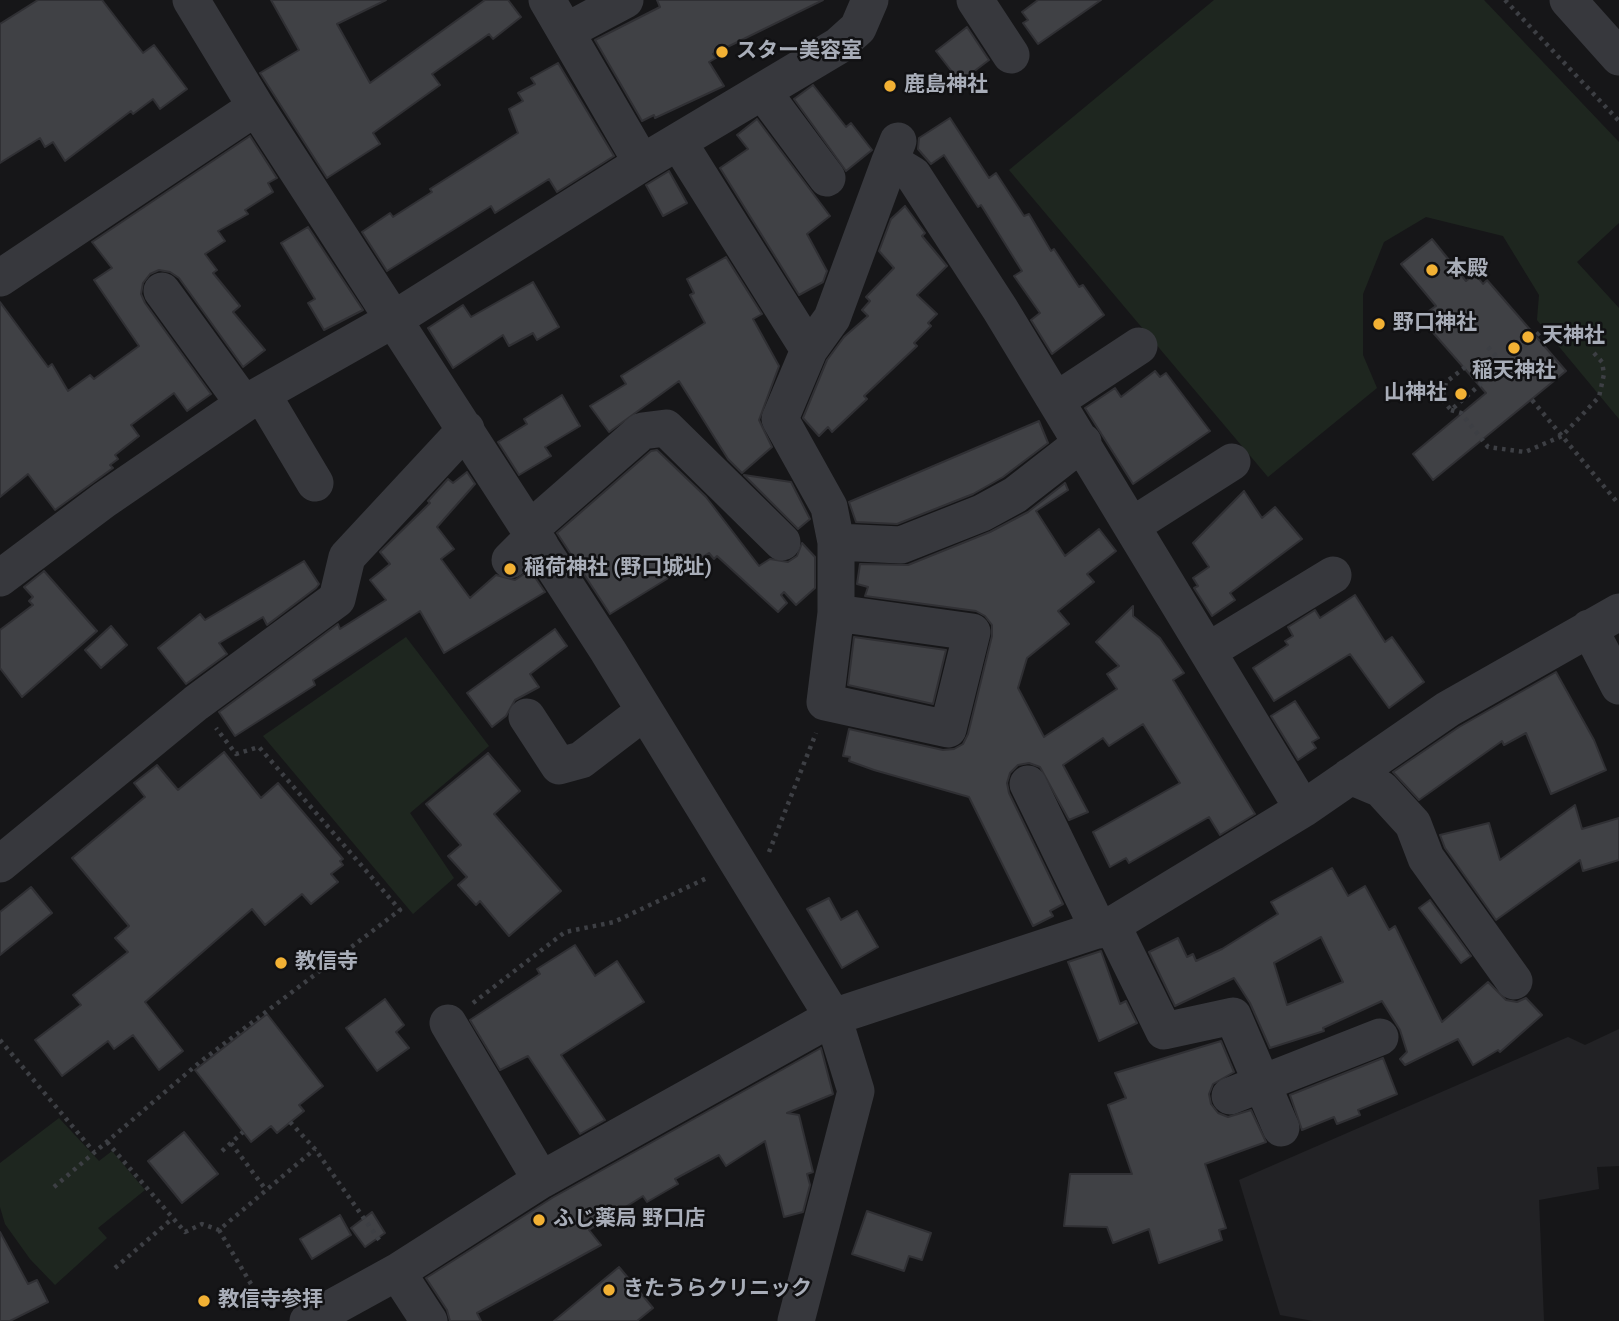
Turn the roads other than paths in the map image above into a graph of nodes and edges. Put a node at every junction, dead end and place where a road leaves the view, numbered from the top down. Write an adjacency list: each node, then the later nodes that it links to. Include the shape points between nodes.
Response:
1 (191, 0): 11 (street)
2 (547, 0): 7 (street)
3 (625, 0): 7 (street)
4 (870, 0): 10 (street, via 858,28 838,46)
5 (1568, 0): 9 (street)
6 (990, 5): 8 (street)
7 (567, 31): 13 (street)
8 (1011, 55)
9 (1619, 57)
10 (763, 92): 12 (street); 14 (street)
11 (256, 107): 15 (street); 17 (street)
12 (679, 144): 13 (street); 19 (street)
13 (642, 163): 17 (street)
14 (827, 178)
15 (0, 278)
16 (162, 291): 20 (street)
17 (396, 318): 20 (street); 22 (street)
18 (1139, 346): 21 (street)
19 (809, 350): 21 (street, via 832,318 894,150); 28 (street, via 780,419 830,507)
20 (253, 399): 25 (street); 31 (street, via 104,500)
21 (1057, 400): 23 (street)
22 (466, 429): 29 (street); 41 (street, via 347,558 337,599 253,656)
23 (1083, 442): 26 (street); 28 (street, via 1015,495 982,513 901,545)
24 (1232, 462): 26 (street)
25 (315, 483)
26 (1133, 524): 34 (street)
27 (782, 542): 29 (street, via 666,428 642,431)
28 (836, 542): 32 (street)
29 (527, 545): 36 (street)
30 (1333, 575): 34 (street)
31 (0, 578)
32 (836, 613): 32 (street, via 825,702 948,729 972,632)
33 (1604, 620): 35 (street); 38 (street, via 1448,709)
34 (1208, 650): 40 (street)
35 (1619, 686)
36 (645, 711): 37 (street, via 581,760 559,766); 44 (street)
37 (527, 717)
38 (1350, 776): 40 (street); 43 (street, via 1381,789 1413,824 1426,858)
39 (1028, 784): 42 (street)
40 (1303, 809): 42 (street)
41 (0, 864)
42 (1105, 928): 44 (street); 47 (street, via 1164,1031 1233,1016)
43 (1514, 981)
44 (833, 1017): 49 (street); 53 (street, via 856,1091)
45 (448, 1023): 49 (street)
46 (1380, 1037): 47 (street)
47 (1246, 1089): 48 (street)
48 (1281, 1128)
49 (541, 1180): 50 (street)
50 (391, 1260): 51 (street); 52 (street)
51 (309, 1321)
52 (429, 1321)
53 (796, 1321)

